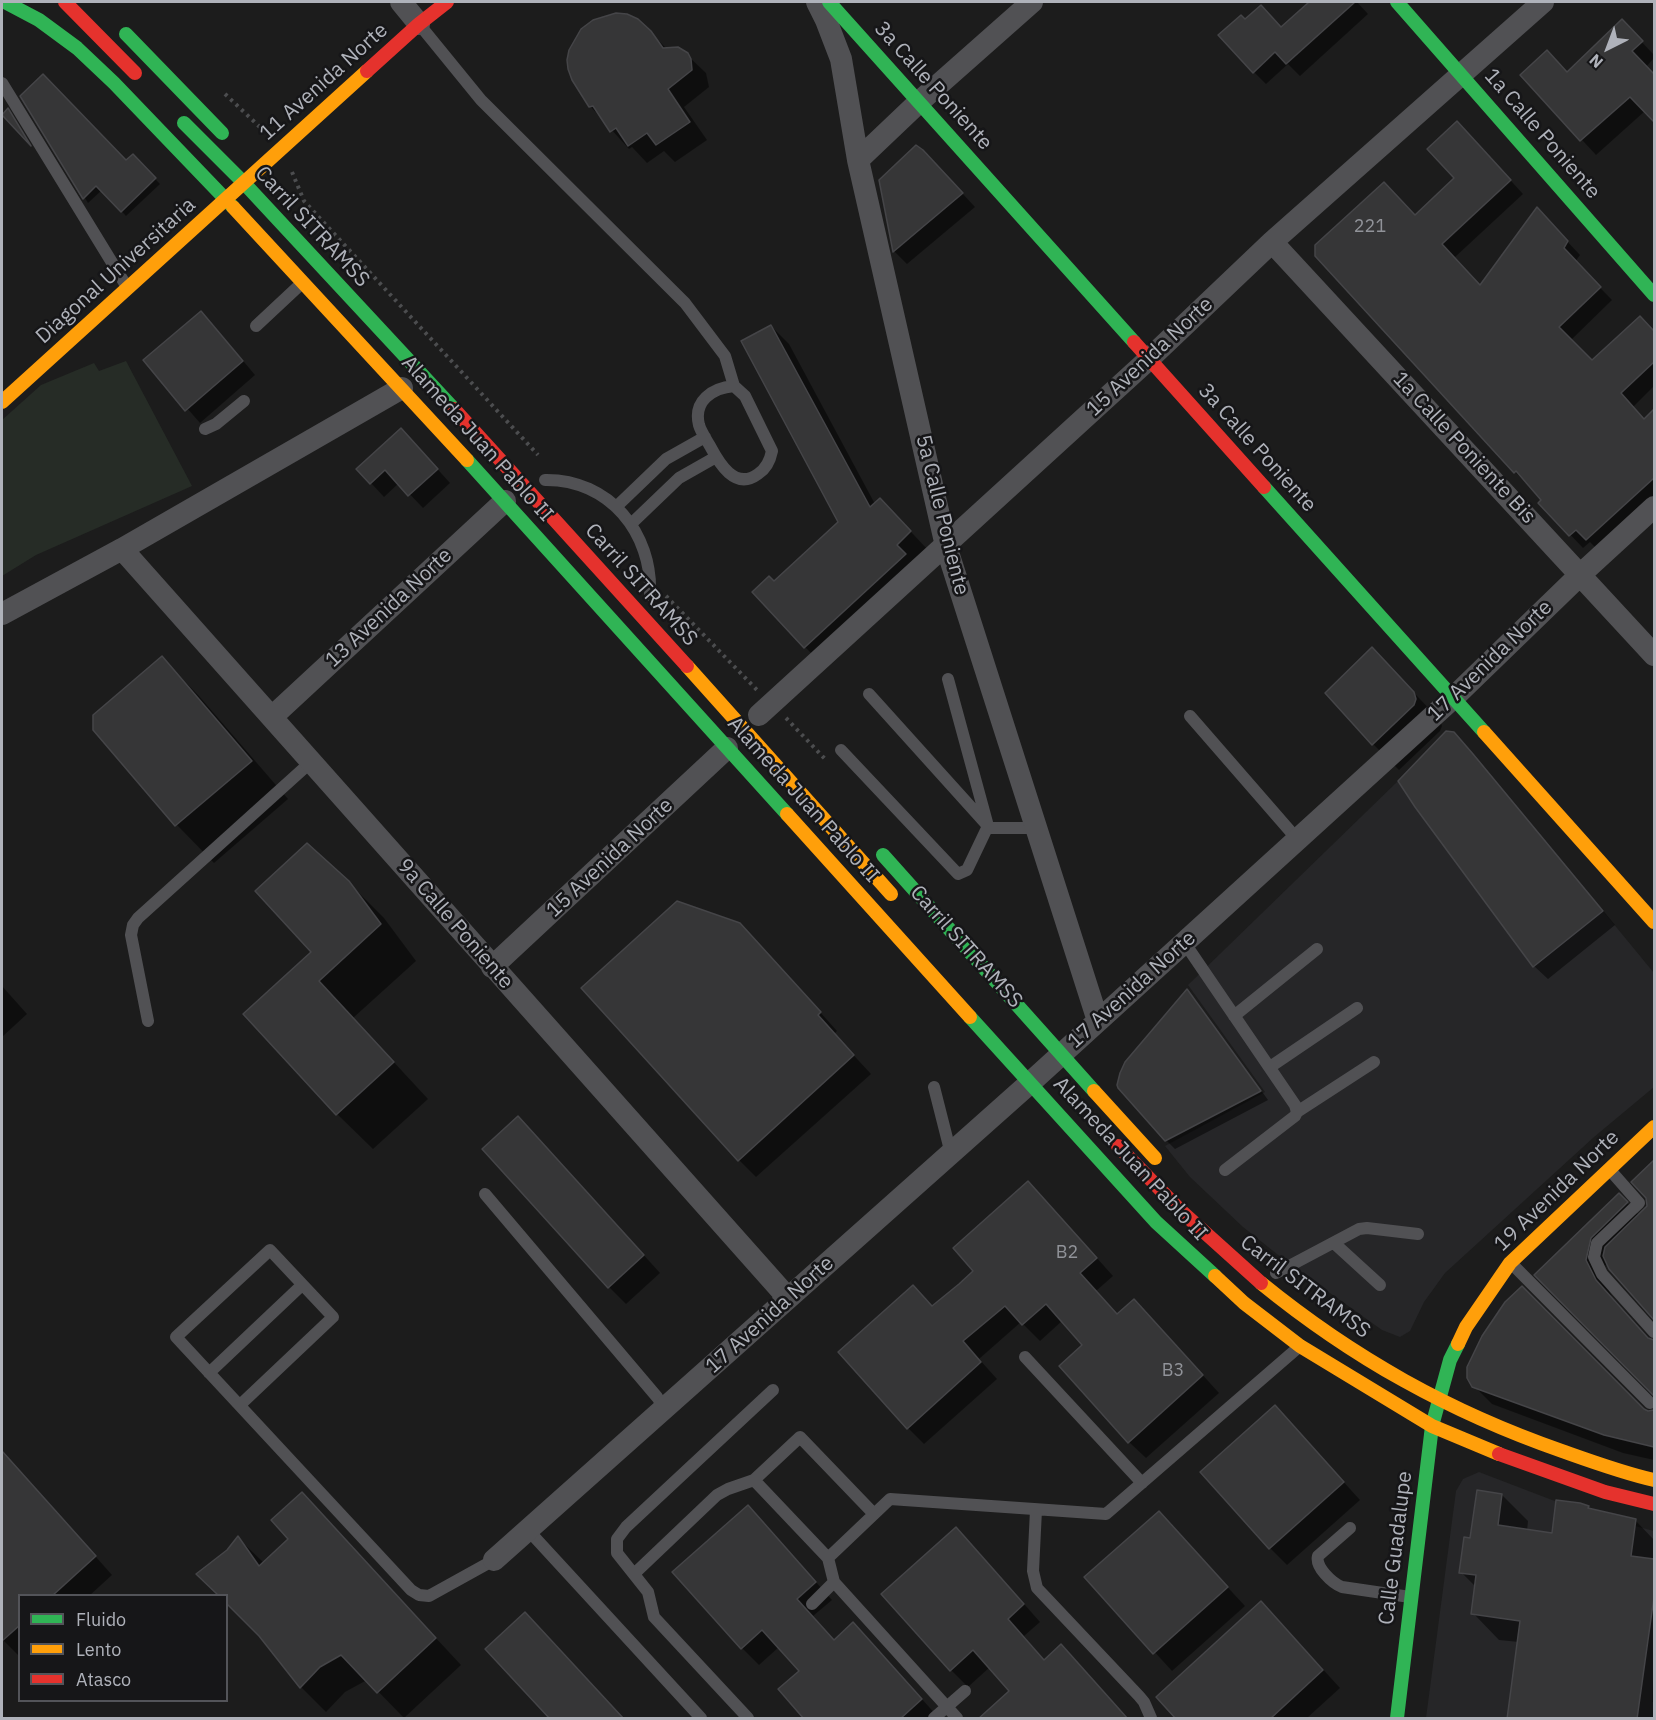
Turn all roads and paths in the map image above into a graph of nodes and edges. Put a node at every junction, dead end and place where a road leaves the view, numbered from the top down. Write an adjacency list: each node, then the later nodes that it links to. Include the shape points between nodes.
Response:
1 (5, 2): 21 (main road, Alameda Juan Pablo II, via 39,20 77,48)
2 (401, 2): 10 (street)
3 (447, 2): 10 (main road, 11 Avenida Norte)
4 (817, 2): 18 (street, 5a Calle Poniente, via 841,59)
5 (829, 2): 15 (main road, 3a Calle Poniente)
6 (1032, 2): 15 (street)
7 (1397, 2): 12 (main road, 1a Calle Poniente)
8 (1543, 2): 12 (street, 15 Avenida Norte)
9 (61, 7): 13 (main road, via 102,39)
10 (419, 24): 19 (main road, 11 Avenida Norte); 28 (lane, via 486,106 685,303 725,356)
11 (119, 26): 17 (main road)
12 (1462, 74): 22 (street, 15 Avenida Norte); 25 (main road, 1a Calle Poniente)
13 (142, 81)
14 (2, 83): 24 (lane)
15 (919, 102): 18 (street); 27 (main road, 3a Calle Poniente)
16 (175, 114): 20 (main road, Carril SITRAMSS)
17 (229, 141)
18 (858, 160): 41 (street, 5a Calle Poniente)
19 (258, 171): 20 (main road, Diagonal Universitaria)
20 (244, 183): 21 (main road, Diagonal Universitaria); 61 (main road, Carril SITRAMSS, via 527,488)
21 (226, 199): 23 (main road, Alameda Juan Pablo II); 24 (main road, Diagonal Universitaria)
22 (1272, 242): 27 (street, 15 Avenida Norte); 43 (street, 1a Calle Poniente Bis)
23 (303, 282): 26 (lane); 29 (main road, Alameda Juan Pablo II)
24 (128, 289): 31 (main road, Diagonal Universitaria)
25 (1654, 295)
26 (256, 326)
27 (1149, 359): 41 (street, 15 Avenida Norte); 50 (main road, 3a Calle Poniente)
28 (734, 386): 33 (lane, via 709,393 700,404 698,420); 34 (lane, via 745,396 770,446 771,458 757,476 741,479 728,473)
29 (402, 388): 37 (main road, Alameda Juan Pablo II); 42 (street)
30 (244, 401): 32 (lane)
31 (2, 402)
32 (205, 429)
33 (705, 437): 34 (lane); 38 (lane, via 666,459)
34 (716, 458): 40 (lane, via 679,477)
35 (541, 475): 36 (main road, Alameda Juan Pablo II); 38 (lane, via 581,485)
36 (559, 495)
37 (505, 501): 51 (street, 13 Avenida Norte); 54 (main road, Alameda Juan Pablo II)
38 (616, 507): 40 (lane)
39 (1654, 507): 43 (street, 17 Avenida Norte)
40 (631, 524): 45 (lane, via 646,557)
41 (946, 546): 52 (street, 15 Avenida Norte); 58 (street, 5a Calle Poniente)
42 (123, 549): 46 (street); 51 (street, 9a Calle Poniente)
43 (1581, 574): 47 (street, 1a Calle Poniente Bis); 50 (street, 17 Avenida Norte)
44 (636, 579): 45 (main road)
45 (654, 599)
46 (2, 614)
47 (1654, 655)
48 (948, 679): 57 (lane)
49 (869, 694): 57 (lane)
50 (1453, 698): 59 (street, 17 Avenida Norte); 62 (main road, 3a Calle Poniente)
51 (273, 716): 56 (street, 9a Calle Poniente)
52 (759, 716)
53 (1190, 716): 59 (lane)
54 (727, 748): 65 (street, 15 Avenida Norte); 72 (main road, Alameda Juan Pablo II)
55 (841, 750): 57 (lane, via 958,874 967,870)
56 (312, 761): 65 (street, 9a Calle Poniente); 68 (lane, via 133,925 131,935)
57 (988, 826): 58 (lane)
58 (1036, 828): 69 (street, 5a Calle Poniente)
59 (1297, 839): 63 (street, 17 Avenida Norte)
60 (876, 846): 72 (main road, Alameda Juan Pablo II)
61 (897, 902)
62 (1654, 922)
63 (1184, 942): 67 (lane); 69 (street, 17 Avenida Norte)
64 (1317, 949): 67 (lane)
65 (492, 967): 89 (street, 9a Calle Poniente)
66 (1357, 1008): 71 (lane)
67 (1234, 1016): 71 (lane)
68 (148, 1021)
69 (1098, 1021): 72 (street, 17 Avenida Norte)
70 (1374, 1062): 74 (lane)
71 (1270, 1067): 74 (lane)
72 (1046, 1068): 77 (street, 17 Avenida Norte); 78 (main road, Alameda Juan Pablo II); 91 (main road, Alameda Juan Pablo II, via 1156,1222 1244,1303)
73 (934, 1087): 77 (lane)
74 (1297, 1112): 80 (lane)
75 (1654, 1127): 79 (main road, 19 Avenida Norte)
76 (1110, 1138): 96 (main road, Carril SITRAMSS, via 1193,1225 1246,1273 1347,1348)
77 (951, 1154): 89 (street, 17 Avenida Norte)
78 (1162, 1165)
79 (1609, 1169): 84 (main road, 19 Avenida Norte); 90 (lane, via 1640,1203 1597,1242 1594,1257 1602,1274)
80 (1225, 1170)
81 (485, 1194): 99 (lane)
82 (1418, 1234): 83 (lane, via 1367,1228)
83 (1334, 1243): 85 (lane); 88 (lane)
84 (1510, 1263): 94 (main road, 19 Avenida Norte, via 1466,1327); 97 (lane)
85 (1273, 1270): 86 (main road)
86 (1288, 1282)
87 (302, 1285): 93 (lane); 93 (lane, via 270,1250 176,1337); 98 (lane, via 333,1317)
88 (1380, 1285)
89 (788, 1298): 99 (street, 17 Avenida Norte)
90 (1654, 1332)
91 (1300, 1346): 100 (main road, Alameda Juan Pablo II); 103 (lane)
92 (1025, 1357): 103 (lane)
93 (209, 1373): 98 (lane)
94 (1443, 1384): 96 (main road, Calle Guadalupe)
95 (773, 1390): 111 (lane, via 623,1530 617,1539 617,1553)
96 (1438, 1401): 100 (main road, Calle Guadalupe); 102 (main road, Carril SITRAMSS, via 1537,1443)
97 (1650, 1403)
98 (240, 1405): 110 (lane, via 419,1595 429,1596)
99 (665, 1409): 108 (street, 17 Avenida Norte)
100 (1432, 1426): 104 (main road, Alameda Juan Pablo II, via 1605,1492); 113 (main road, Calle Guadalupe)
101 (754, 1480): 106 (lane, via 800,1437); 109 (lane); 111 (lane, via 717,1495)
102 (1654, 1480)
103 (1142, 1483): 105 (lane, via 1106,1514)
104 (1654, 1504)
105 (1036, 1510): 106 (lane, via 890,1498); 121 (lane, via 1036,1588 1139,1696)
106 (874, 1514): 109 (lane)
107 (1350, 1528): 113 (lane, via 1318,1556 1319,1566 1336,1585)
108 (528, 1530): 110 (street, 17 Avenida Norte); 117 (lane)
109 (828, 1558): 112 (lane)
110 (494, 1560)
111 (634, 1574): 118 (lane, via 648,1592 655,1618)
112 (834, 1582): 114 (lane); 116 (lane)
113 (1412, 1597): 122 (main road, Calle Guadalupe)
114 (812, 1604)
115 (965, 1691): 116 (lane)
116 (947, 1707): 119 (lane); 120 (lane)
117 (701, 1719)
118 (748, 1719)
119 (934, 1719)
120 (957, 1719)
121 (1151, 1719)
122 (1397, 1719)

